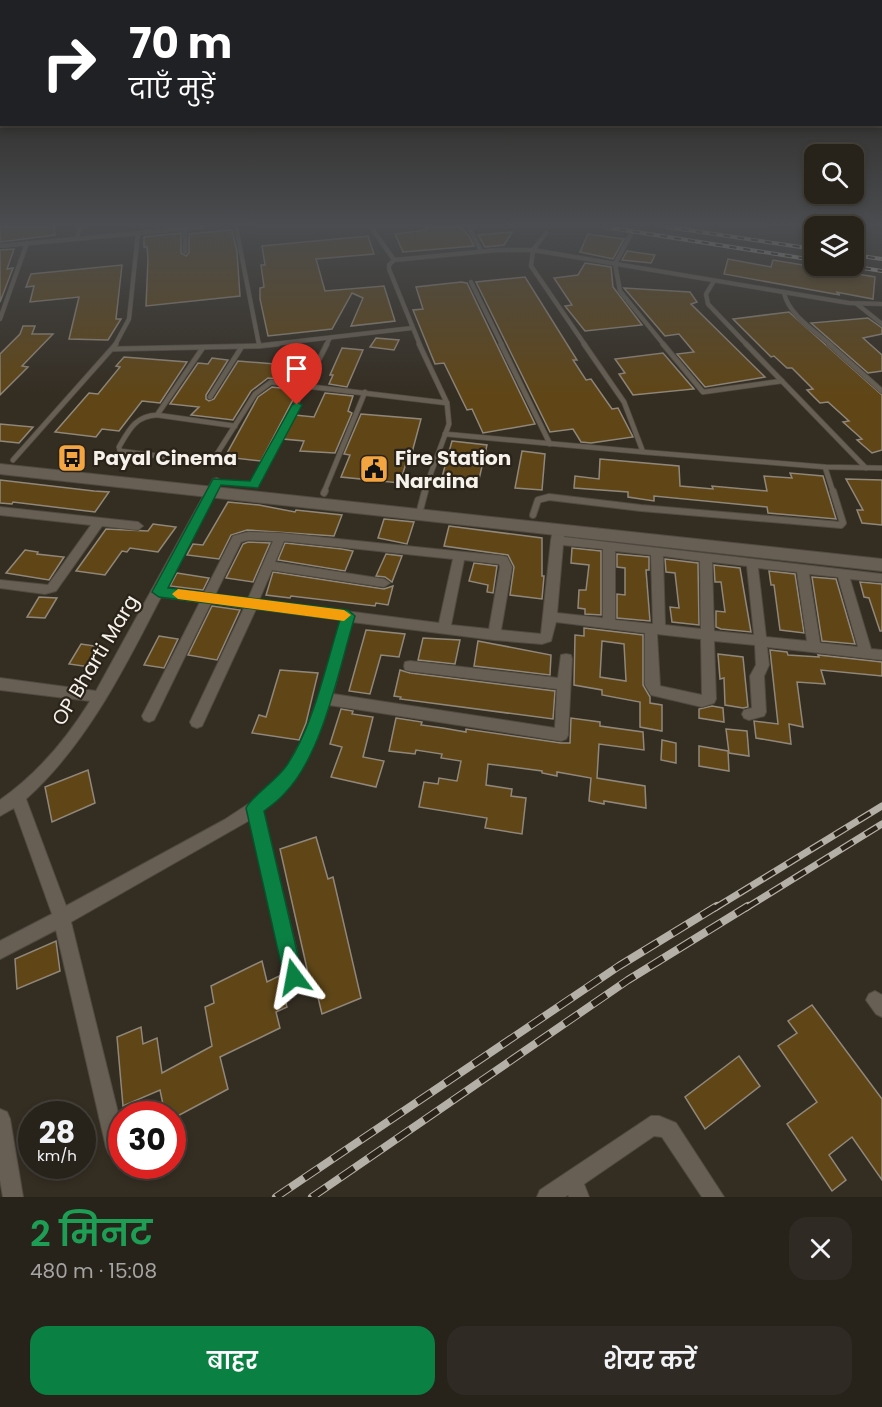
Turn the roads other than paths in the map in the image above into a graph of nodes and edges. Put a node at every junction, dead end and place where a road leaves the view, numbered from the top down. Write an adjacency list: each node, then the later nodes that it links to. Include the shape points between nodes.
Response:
1 (471, 282): 30 (lane)
2 (13, 283): 13 (lane)
3 (133, 283): 20 (lane, via 129,319)
4 (247, 283): 17 (lane)
5 (394, 283): 15 (lane)
6 (541, 283): 31 (lane, via 624,402)
7 (618, 283): 21 (lane, via 623,296 703,392)
8 (713, 283): 21 (lane, via 706,294 708,304)
9 (726, 283): 10 (lane)
10 (784, 292): 11 (lane); 23 (lane, via 792,310)
11 (857, 304): 12 (lane); 14 (lane)
12 (882, 304)
13 (0, 319)
14 (882, 324)
15 (412, 328): 16 (lane); 26 (lane)
16 (330, 338): 17 (lane); 22 (lane)
17 (260, 346): 18 (lane)
18 (241, 348): 19 (lane); 25 (lane)
19 (202, 349): 20 (lane); 27 (lane)
20 (113, 350): 32 (lane)
21 (782, 381): 34 (lane)
22 (308, 385): 24 (lane); 28 (lane, via 266,383); 36 (lane)
23 (882, 391)
24 (365, 392): 26 (lane); 38 (lane)
25 (210, 397)
26 (447, 403): 29 (lane)
27 (158, 414): 28 (lane); 28 (lane, via 137,418 120,451 210,461 216,458)
28 (235, 426)
29 (445, 434): 30 (lane); 39 (lane)
30 (550, 444): 31 (lane)
31 (643, 452): 33 (lane)
32 (4, 462): 37 (main road)
33 (825, 466): 34 (lane); 41 (lane, via 841,525 549,497 538,500)
34 (866, 468): 35 (lane)
35 (882, 468)
36 (254, 485): 37 (main road); 38 (main road)
37 (214, 486): 39 (main road); 59 (street, OP Bharti Marg)
38 (324, 493): 39 (main road)
39 (420, 509): 41 (main road); 44 (main road)
40 (0, 511): 42 (street)
41 (533, 515): 48 (main road)
42 (99, 522): 43 (street); 58 (street, via 52,588)
43 (138, 526)
44 (558, 535): 46 (street); 53 (main road); 63 (street)
45 (280, 537): 49 (street); 52 (street); 60 (street, via 248,536 237,540)
46 (609, 546): 47 (street); 64 (street)
47 (657, 551): 50 (street); 66 (street)
48 (882, 553)
49 (459, 556): 65 (street); 67 (street, via 499,559 505,563)
50 (706, 557): 51 (street); 68 (street)
51 (752, 562): 54 (street); 69 (street)
52 (268, 565): 57 (street); 61 (street)
53 (882, 565)
54 (802, 568): 55 (street); 70 (street)
55 (843, 573): 56 (street); 71 (street)
56 (882, 578)
57 (384, 583)
58 (0, 584)
59 (159, 592): 60 (street); 77 (street, OP Bharti Marg)
60 (209, 598): 61 (street); 80 (street)
61 (252, 604): 62 (street); 81 (street)
62 (348, 616): 65 (street); 78 (street)
63 (550, 617): 64 (street); 67 (street, via 547,637 542,639)
64 (609, 624): 66 (street)
65 (444, 629): 67 (street)
66 (655, 629): 68 (street); 68 (street, via 652,685 656,691 702,701 710,697)
67 (494, 635)
68 (709, 635): 69 (street)
69 (761, 641): 70 (street); 79 (street, via 763,667 757,676 759,712)
70 (814, 647): 71 (street)
71 (866, 653): 72 (street)
72 (882, 655)
73 (566, 659): 76 (street)
74 (410, 666): 76 (street)
75 (0, 684): 77 (street)
76 (565, 684): 78 (street, via 561,735)
77 (100, 697): 82 (street, OP Bharti Marg, via 39,781)
78 (323, 698): 83 (street, via 311,737 294,769)
79 (749, 714)
80 (149, 716)
81 (197, 722)
82 (18, 798): 84 (street, OP Bharti Marg); 85 (street)
83 (255, 808): 85 (street); 87 (street)
84 (0, 809)
85 (62, 918): 86 (street); 88 (street)
86 (0, 950)
87 (294, 977)
88 (108, 1113)
89 (0, 1119): 91 (street)
90 (575, 1189): 92 (street); 93 (street, via 651,1126 659,1126 669,1130)
91 (13, 1197)
92 (547, 1197)
93 (714, 1197)

